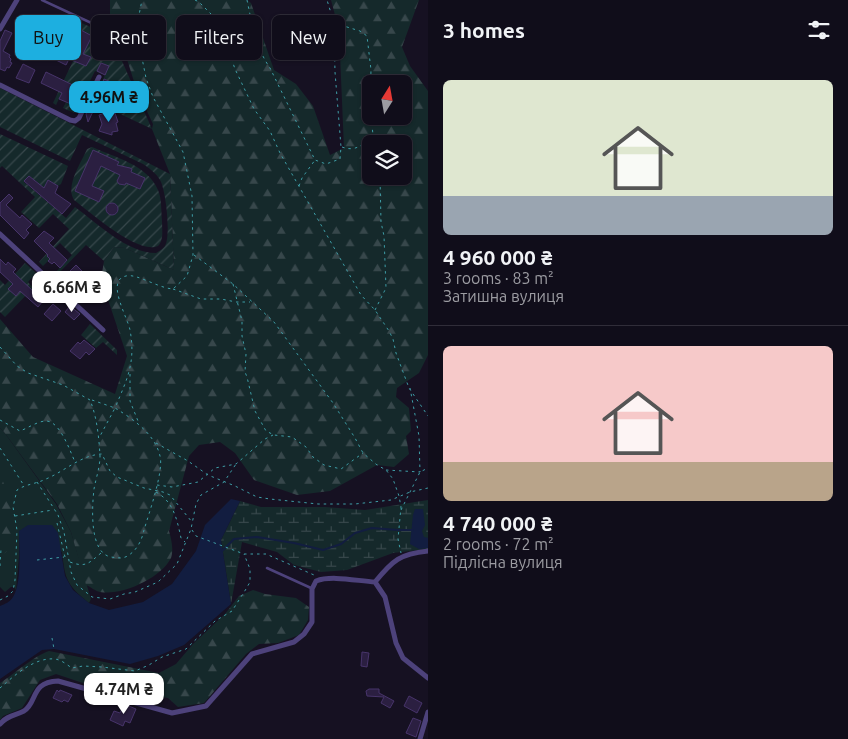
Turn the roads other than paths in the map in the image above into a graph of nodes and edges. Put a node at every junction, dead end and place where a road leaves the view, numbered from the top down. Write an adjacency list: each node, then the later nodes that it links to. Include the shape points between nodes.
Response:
1 (17, 0): 4 (street)
2 (42, 0): 3 (lane)
3 (91, 23)
4 (0, 29)
5 (99, 77): 6 (street, via 75,121)
6 (0, 85)
7 (0, 234): 8 (street)
8 (103, 330)
9 (428, 551): 11 (street, via 402,556)
10 (267, 568): 12 (lane)
11 (375, 582): 12 (street, via 326,578 316,581); 13 (street, via 385,597 403,658)
12 (312, 589): 15 (street, via 314,613 304,634 294,642 252,654 206,706 172,713 49,681 38,688 26,710 5,718)
13 (428, 678)
14 (428, 712): 16 (street)
15 (0, 724)
16 (426, 727): 17 (street)
17 (420, 739)

